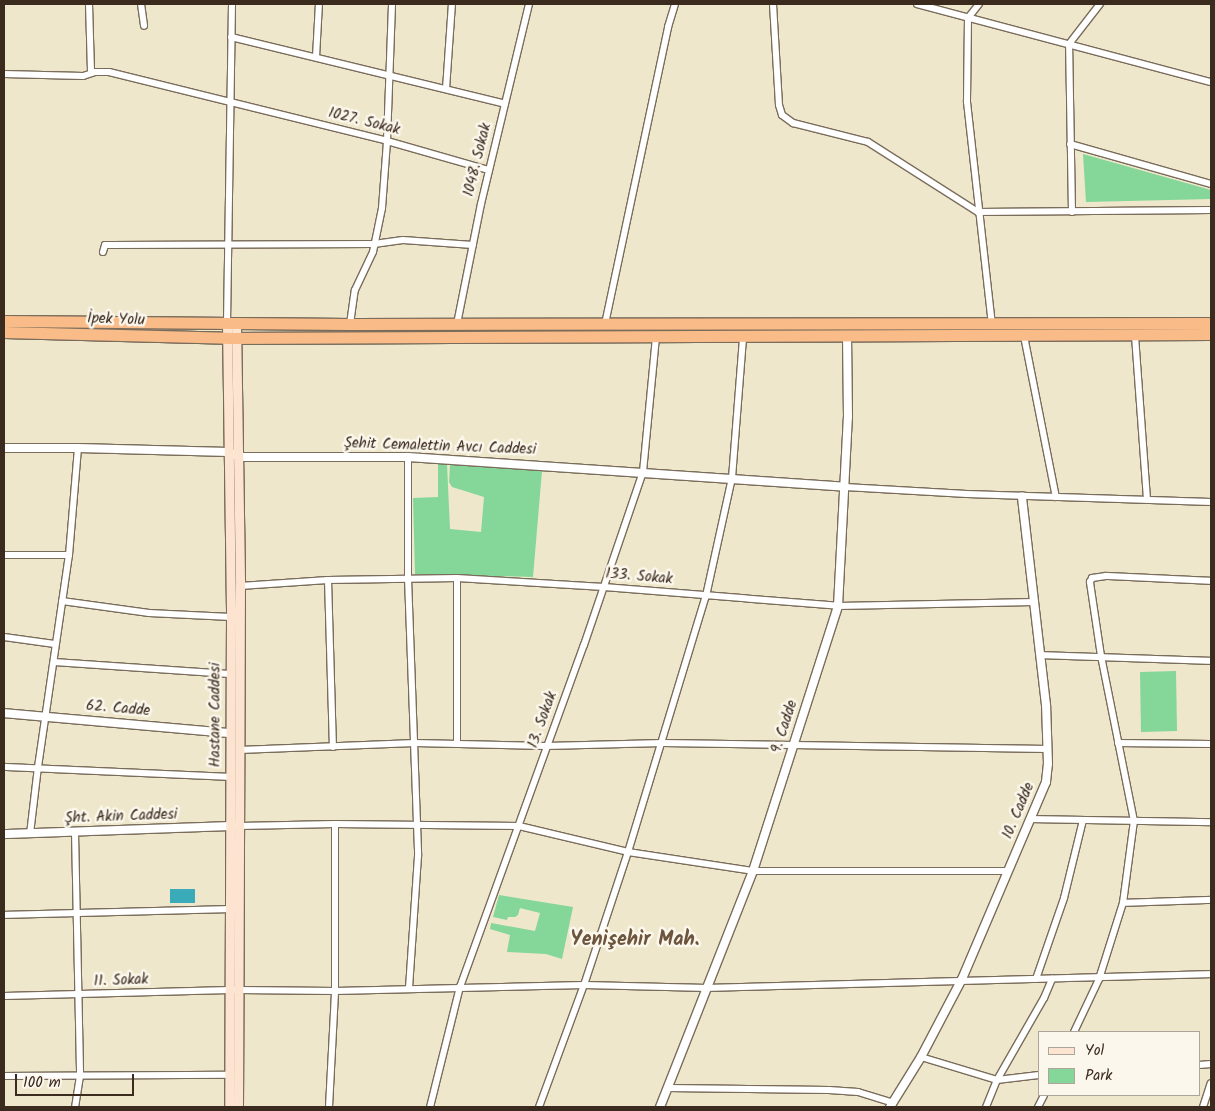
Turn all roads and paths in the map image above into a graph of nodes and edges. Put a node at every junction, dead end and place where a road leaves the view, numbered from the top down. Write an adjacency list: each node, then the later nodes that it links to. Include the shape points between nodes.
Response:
1 (89, 4): 18 (street)
2 (141, 4): 14 (street)
3 (232, 4): 15 (street)
4 (319, 4): 17 (street)
5 (392, 4): 20 (street)
6 (452, 4): 22 (street)
7 (529, 4): 24 (street, 1048. Sokak)
8 (675, 4): 41 (street)
9 (772, 4): 30 (street, via 782,115 792,123 868,142)
10 (917, 4): 13 (street)
11 (979, 4): 13 (street)
12 (1100, 4): 16 (street)
13 (968, 18): 16 (street); 30 (street, via 967,102)
14 (144, 26)
15 (231, 38): 17 (street); 23 (street)
16 (1069, 44): 21 (street); 26 (street)
17 (316, 57): 20 (street)
18 (91, 73): 19 (street, 1027. Sokak, via 83,76); 23 (street, 1027. Sokak, via 109,72)
19 (4, 74)
20 (389, 75): 22 (street); 25 (street)
21 (1211, 82)
22 (446, 89): 24 (street)
23 (231, 102): 25 (street, 1027. Sokak); 32 (street)
24 (505, 104): 27 (street, 1048. Sokak)
25 (387, 141): 27 (street, 1027. Sokak); 33 (street, via 382,208)
26 (1070, 144): 28 (street); 31 (street)
27 (489, 170): 34 (street, 1048. Sokak)
28 (1211, 184)
29 (1211, 210): 31 (street)
30 (978, 212): 31 (street); 42 (street)
31 (1072, 212)
32 (230, 243): 33 (street); 35 (street, via 105,245); 37 (street)
33 (374, 244): 34 (street, via 403,240); 39 (street, via 355,290)
34 (473, 245): 40 (street, 1048. Sokak)
35 (103, 252)
36 (4, 321): 37 (highway)
37 (231, 323): 39 (highway); 50 (main road, Hastane Caddesi)
38 (1211, 323): 42 (highway)
39 (350, 324): 40 (highway)
40 (457, 324): 41 (highway)
41 (605, 324): 42 (highway)
42 (992, 324)
43 (4, 332): 50 (highway, İpek Yolu)
44 (1211, 334): 47 (highway, İpek Yolu)
45 (847, 336): 46 (highway, İpek Yolu); 49 (highway, İpek Yolu); 58 (street, 9. Cadde)
46 (1024, 336): 47 (highway, İpek Yolu); 60 (street)
47 (1135, 336): 61 (street)
48 (656, 337): 49 (highway, İpek Yolu); 50 (highway, İpek Yolu); 56 (street, 13. Sokak)
49 (742, 337): 57 (street)
50 (232, 338): 53 (main road, Hastane Caddesi); 54 (main road, Hastane Caddesi)
51 (4, 448): 52 (street, Şehit Cemalettin Avcı Caddesi)
52 (78, 448): 53 (street, Şehit Cemalettin Avcı Caddesi); 64 (street)
53 (229, 452): 54 (street, Şehit Cemalettin Avcı Caddesi); 75 (main road, Hastane Caddesi)
54 (239, 457): 55 (street, Şehit Cemalettin Avcı Caddesi); 69 (main road, Hastane Caddesi)
55 (408, 457): 56 (street, Şehit Cemalettin Avcı Caddesi); 65 (street)
56 (643, 472): 57 (street, Şehit Cemalettin Avcı Caddesi); 70 (street, 13. Sokak)
57 (732, 478): 58 (street, Şehit Cemalettin Avcı Caddesi); 71 (street)
58 (845, 487): 59 (street); 74 (street, 9. Cadde)
59 (1022, 496): 60 (street); 73 (street, 10. Cadde)
60 (1056, 497): 61 (street)
61 (1147, 500): 62 (street)
62 (1211, 502)
63 (4, 555): 64 (street)
64 (69, 555): 72 (street)
65 (408, 578): 66 (street, 133. Sokak); 67 (street, 133. Sokak); 86 (street)
66 (457, 578): 70 (street, 133. Sokak); 87 (street)
67 (328, 580): 69 (street, 133. Sokak); 93 (street)
68 (1211, 581): 79 (street, via 1092,578 1093,610)
69 (240, 586): 95 (main road, Hastane Caddesi)
70 (604, 587): 71 (street, 133. Sokak); 91 (street, 13. Sokak)
71 (706, 596): 74 (street, 133. Sokak); 88 (street)
72 (62, 601): 75 (street, via 149,613); 77 (street)
73 (1034, 602): 74 (street, 133. Sokak); 78 (street, 10. Cadde)
74 (838, 606): 92 (street, 9. Cadde)
75 (231, 617): 82 (main road, Hastane Caddesi)
76 (4, 637): 77 (street)
77 (55, 644): 81 (street)
78 (1041, 655): 79 (street); 94 (street, 10. Cadde)
79 (1101, 656): 80 (street); 89 (street)
80 (1211, 661)
81 (54, 662): 82 (street); 84 (street)
82 (230, 674): 85 (main road, Hastane Caddesi)
83 (4, 713): 84 (street, 62. Cadde)
84 (45, 717): 85 (street, 62. Cadde); 97 (street)
85 (230, 733): 98 (main road, Hastane Caddesi)
86 (415, 743): 87 (street); 93 (street); 104 (street)
87 (457, 744): 91 (street)
88 (662, 744): 91 (street); 92 (street); 110 (street)
89 (1118, 744): 90 (street); 101 (street)
90 (1211, 744)
91 (546, 746): 106 (street, 13. Sokak)
92 (794, 746): 94 (street); 111 (street, 9. Cadde)
93 (333, 747): 95 (street)
94 (1048, 749): 99 (street, 10. Cadde, via 1046,782)
95 (239, 750): 105 (main road, Hastane Caddesi)
96 (4, 767): 97 (street)
97 (38, 767): 98 (street); 109 (street)
98 (229, 777): 105 (main road, Hastane Caddesi)
99 (1032, 819): 100 (street); 112 (street, 10. Cadde)
100 (1083, 820): 101 (street); 121 (street, via 1064,898)
101 (1134, 821): 102 (street); 114 (street)
102 (1211, 822)
103 (335, 824): 104 (street); 105 (street); 128 (street)
104 (417, 825): 106 (street); 125 (street, via 418,856)
105 (234, 826): 107 (street, Şht. Akin Caddesi); 115 (main road, Hastane Caddesi); 127 (main road, Hastane Caddesi)
106 (519, 826): 110 (street); 124 (street, 13. Sokak)
107 (75, 832): 109 (street, Şht. Akin Caddesi); 116 (street)
108 (4, 834): 109 (street, Şht. Akin Caddesi)
109 (30, 834)
110 (628, 852): 111 (street); 123 (street)
111 (753, 871): 112 (street); 126 (street, 9. Cadde)
112 (1008, 871): 120 (street, 10. Cadde)
113 (1211, 900): 114 (street)
114 (1123, 903): 119 (street)
115 (229, 909): 116 (street); 127 (main road, Hastane Caddesi)
116 (75, 914): 117 (street); 129 (street)
117 (4, 915)
118 (1211, 974): 119 (street, 11. Sokak)
119 (1099, 978): 122 (street, 11. Sokak); 131 (street)
120 (962, 979): 121 (street, 11. Sokak); 126 (street, 11. Sokak); 132 (street, 10. Cadde)
121 (1036, 979): 122 (street, 11. Sokak)
122 (1052, 979): 137 (street)
123 (584, 985): 124 (street, 11. Sokak); 126 (street, 11. Sokak); 146 (street)
124 (460, 987): 125 (street, 11. Sokak); 145 (street, 13. Sokak)
125 (408, 988): 128 (street, 11. Sokak)
126 (708, 988): 139 (street, 9. Cadde)
127 (234, 990): 128 (street, 11. Sokak); 129 (street, 11. Sokak); 133 (main road, Hastane Caddesi); 143 (main road, Hastane Caddesi)
128 (335, 991): 144 (street)
129 (78, 995): 130 (street, 11. Sokak); 136 (street)
130 (4, 996)
131 (1074, 1031)
132 (921, 1057): 137 (street); 140 (street, 10. Cadde)
133 (229, 1075): 136 (street); 142 (main road, Hastane Caddesi)
134 (1038, 1075): 137 (street)
135 (4, 1076): 136 (street)
136 (80, 1076): 141 (street)
137 (997, 1080): 148 (street)
138 (1211, 1083): 149 (street)
139 (668, 1088): 140 (street, via 858,1092); 147 (street, 9. Cadde)
140 (892, 1105)
141 (75, 1107)
142 (229, 1107)
143 (238, 1107)
144 (329, 1107)
145 (430, 1107)
146 (539, 1107)
147 (660, 1107)
148 (986, 1107)
149 (1203, 1107)

